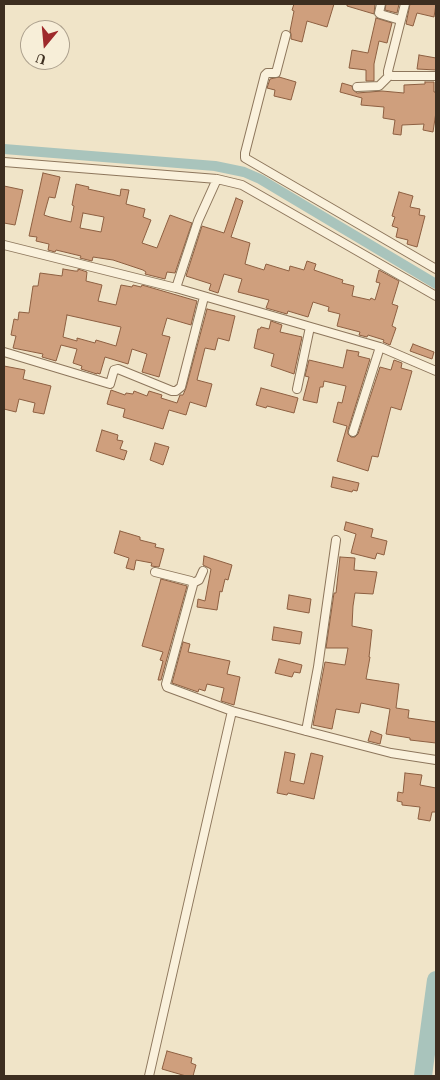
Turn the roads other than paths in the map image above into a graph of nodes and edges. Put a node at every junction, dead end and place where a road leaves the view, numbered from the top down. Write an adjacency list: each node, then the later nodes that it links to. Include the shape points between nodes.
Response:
1 (381, 4): 3 (street, via 380,14)
2 (405, 4): 3 (street)
3 (400, 20): 5 (street, via 388,71)
4 (286, 35): 11 (street, via 276,73 264,76 245,158)
5 (390, 76): 6 (street); 7 (street, via 379,86)
6 (436, 76)
7 (357, 87)
8 (4, 162): 9 (street)
9 (217, 179): 12 (street, via 198,221); 13 (street, via 256,192)
10 (4, 245): 12 (street)
11 (436, 269)
12 (176, 288): 14 (street)
13 (436, 296)
14 (204, 297): 15 (street); 17 (street, via 181,387 176,391 120,370 114,370 110,384)
15 (310, 327): 16 (street); 19 (street)
16 (380, 347): 18 (street); 20 (street)
17 (4, 352)
18 (436, 370)
19 (297, 388)
20 (353, 432)
21 (336, 540): 26 (street)
22 (203, 571): 24 (street, via 199,580)
23 (155, 572): 24 (street)
24 (193, 583): 25 (street, via 166,686)
25 (232, 711): 26 (street); 28 (street)
26 (306, 731): 27 (street, via 392,753)
27 (436, 760)
28 (149, 1076)

